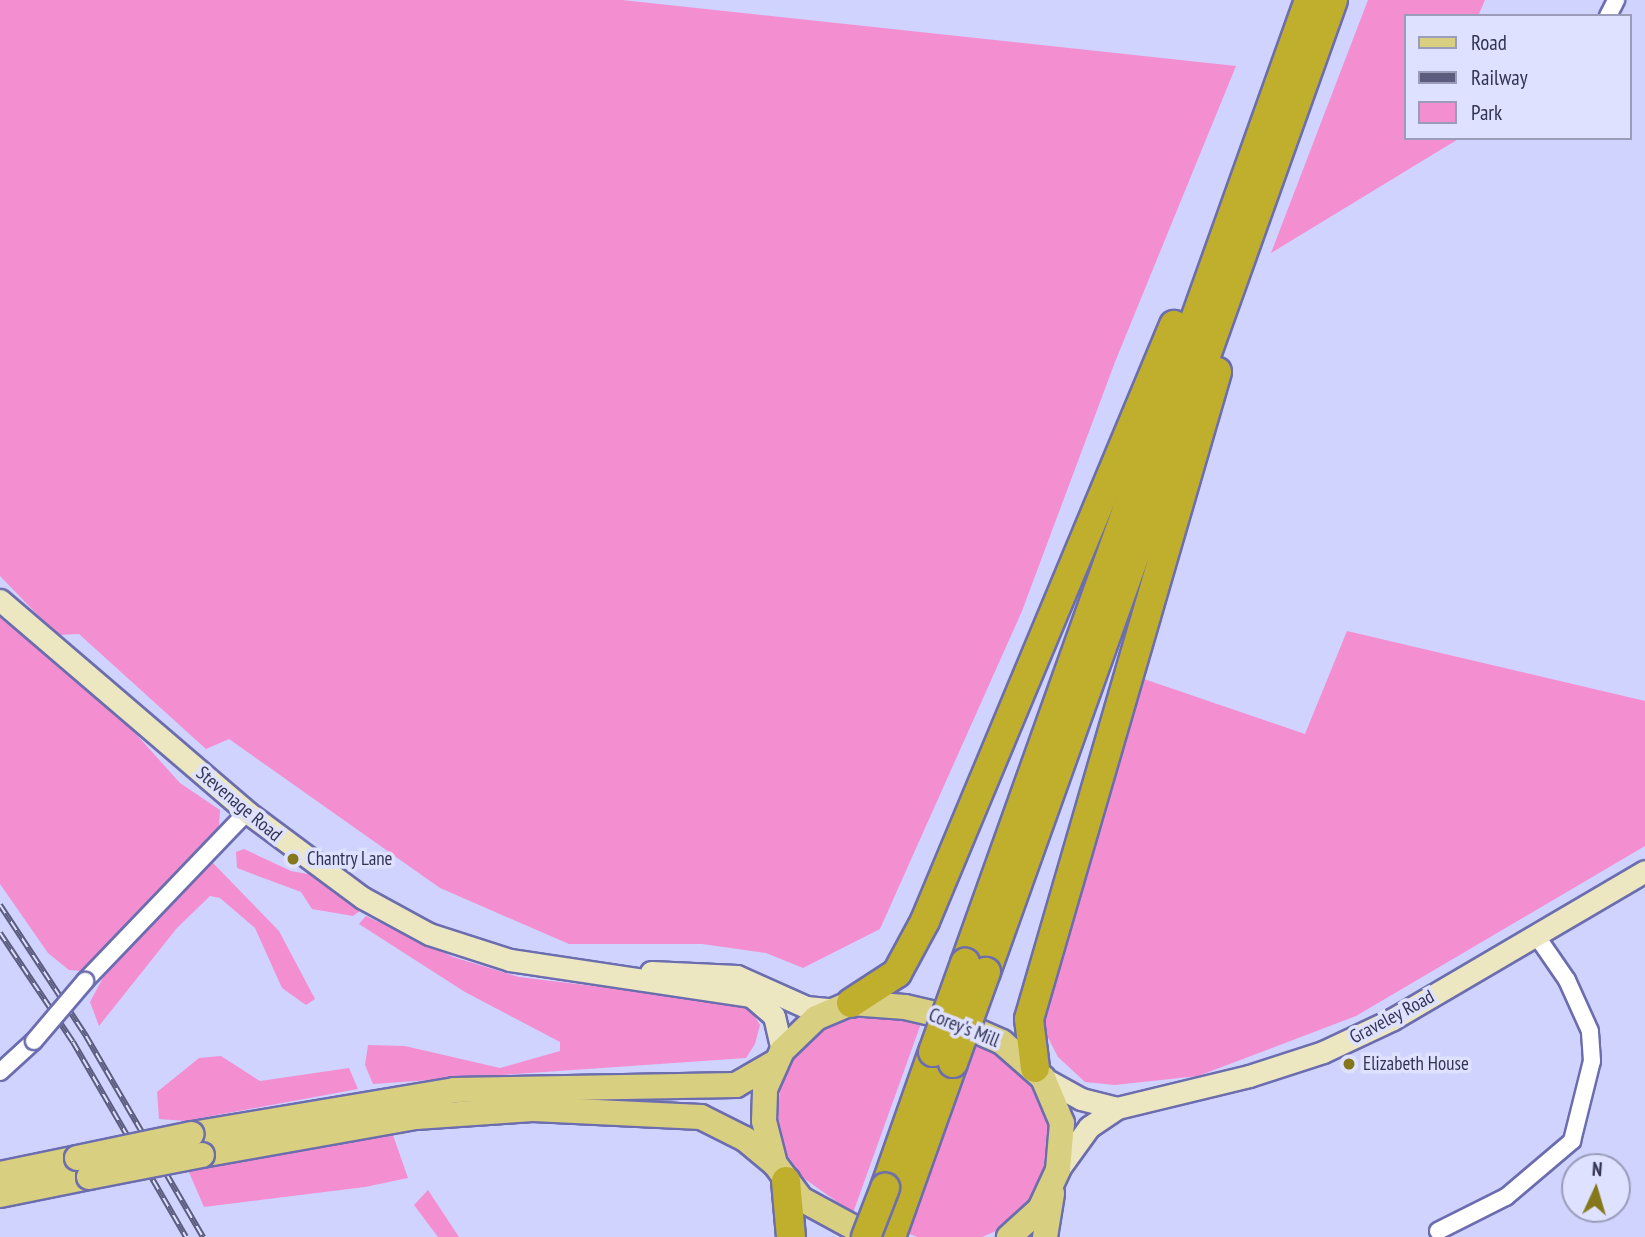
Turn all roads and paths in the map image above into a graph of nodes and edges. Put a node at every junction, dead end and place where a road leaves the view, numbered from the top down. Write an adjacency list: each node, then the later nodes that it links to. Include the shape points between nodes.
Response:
1 (1309, 0): 3 (highway)
2 (1333, 0): 4 (highway)
3 (1247, 171): 9 (highway); 11 (highway, via 1144,393 947,869 897,972)
4 (1249, 236): 9 (highway); 14 (highway, via 1207,412 1029,1019)
5 (0, 600): 6 (street, Stevenage Road)
6 (247, 813): 10 (street, Stevenage Road, via 363,898 429,934 510,960); 13 (street, bridge)
7 (1645, 871): 8 (street, Graveley Road)
8 (1536, 935): 16 (street, Graveley Road, via 1393,1018 1324,1052 1249,1076); 23 (street, via 1567,981 1590,1031 1592,1061 1572,1142 1506,1197)
9 (976, 967): 21 (highway, bridge)
10 (632, 975): 11 (street, Stevenage Road, via 663,971 737,976 806,1007); 12 (street, Stevenage Road, via 761,1001 777,1023)
11 (841, 1006): 12 (main road); 14 (main road, Corey's Mill, via 905,1007 943,1016 1003,1042)
12 (778, 1057): 15 (main road, via 744,1083 715,1087 540,1086); 18 (main road, via 763,1102)
13 (0, 1072)
14 (1039, 1073): 16 (street, Graveley Road, via 1072,1095); 20 (main road, Corey's Mill, via 1062,1123)
15 (410, 1107): 17 (main road, bridge); 18 (main road, via 679,1114 723,1126)
16 (1117, 1108): 20 (street, Graveley Road, via 1089,1127)
17 (83, 1167): 19 (main road); 22 (main road)
18 (780, 1172): 24 (highway); 25 (main road, via 818,1211)
19 (0, 1174)
20 (1056, 1177): 27 (main road, Corey's Mill, via 1040,1209); 28 (main road)
21 (896, 1190): 25 (highway, bridge); 26 (highway)
22 (0, 1195)
23 (1438, 1231)
24 (791, 1237)
25 (869, 1237)
26 (891, 1237)
27 (1009, 1237)
28 (1045, 1237)

